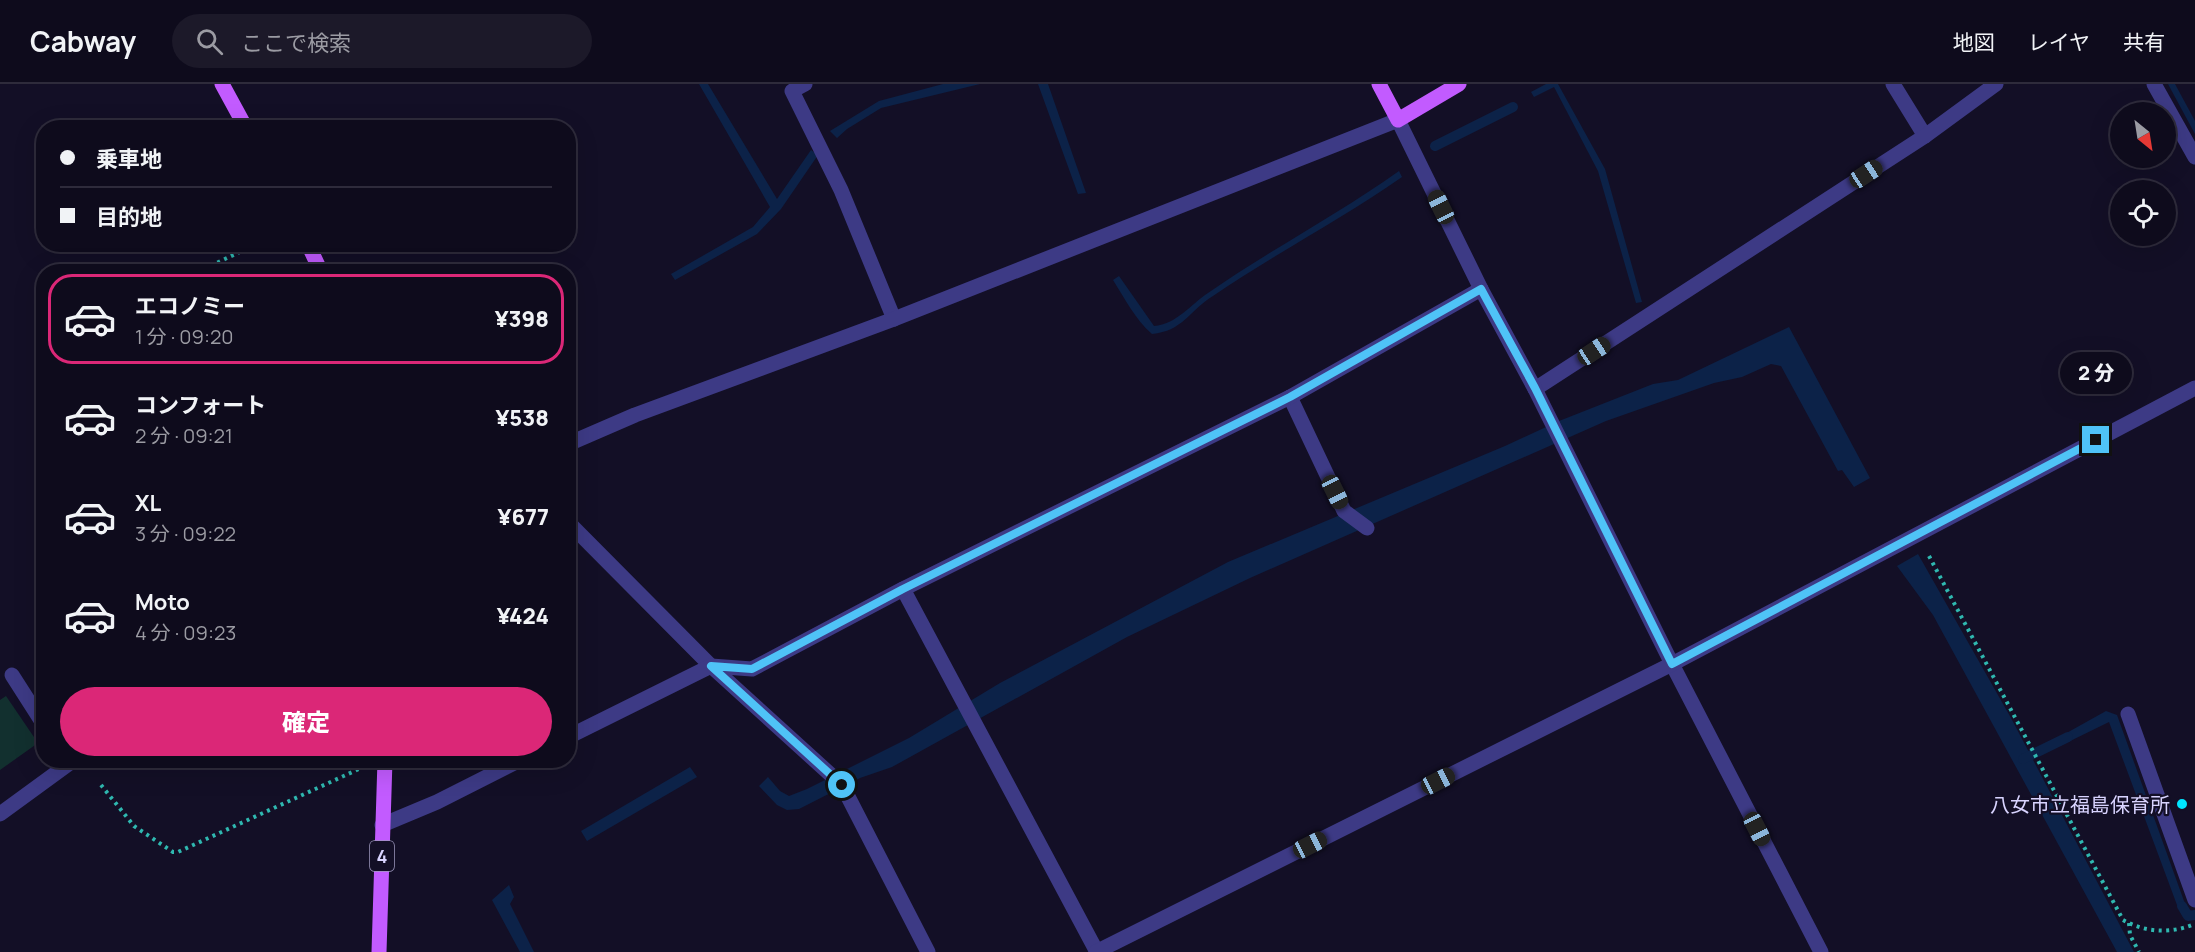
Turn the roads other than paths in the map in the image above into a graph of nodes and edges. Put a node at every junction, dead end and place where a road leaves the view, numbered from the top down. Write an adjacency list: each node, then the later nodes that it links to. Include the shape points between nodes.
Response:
1 (222, 84): 8 (main road)
2 (805, 84): 13 (street, via 792,91 841,190)
3 (1379, 84): 9 (main road)
4 (1459, 84): 9 (main road)
5 (1893, 84): 10 (street)
6 (1996, 84): 10 (street)
7 (2154, 84): 11 (street)
8 (242, 120)
9 (1398, 120): 12 (street); 13 (street)
10 (1925, 136): 14 (street)
11 (2195, 157)
12 (1481, 289): 14 (street); 16 (street)
13 (894, 319): 17 (street)
14 (1535, 388): 21 (street)
15 (2195, 388): 21 (street)
16 (1290, 397): 18 (street, via 1344,511); 20 (street)
17 (576, 441)
18 (1367, 528)
19 (576, 530): 22 (street)
20 (903, 589): 22 (street, via 752,669); 35 (street)
21 (1672, 664): 35 (street); 36 (street)
22 (711, 666): 26 (street); 34 (street, via 842,785)
23 (12, 675): 24 (street)
24 (36, 712)
25 (2128, 714): 32 (street)
26 (576, 732)
27 (61, 768): 30 (street)
28 (386, 768): 31 (main road, 4)
29 (504, 768): 31 (street)
30 (0, 814)
31 (382, 825): 33 (main road, 4)
32 (2195, 900)
33 (379, 952)
34 (928, 952)
35 (1097, 952)
36 (1821, 952)

